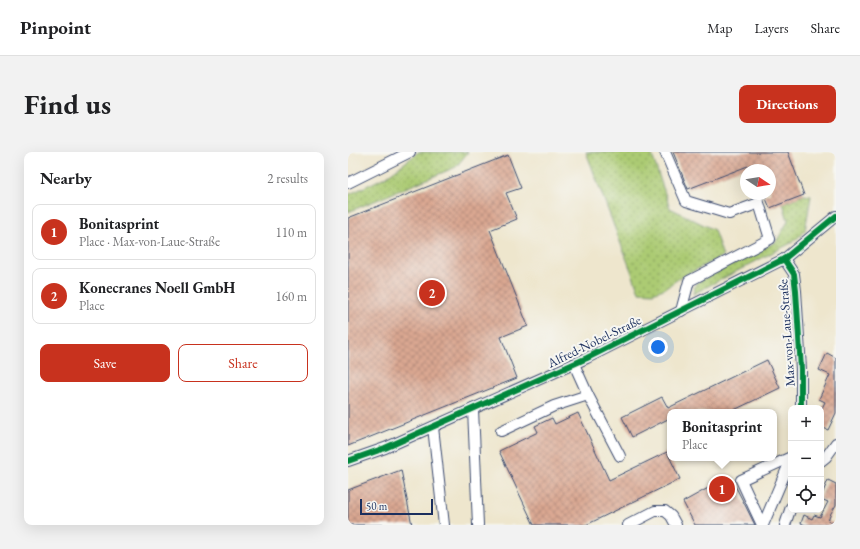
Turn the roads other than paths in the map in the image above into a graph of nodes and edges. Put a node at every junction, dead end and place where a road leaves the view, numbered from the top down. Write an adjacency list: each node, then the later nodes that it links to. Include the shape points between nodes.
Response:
1 (410, 152): 3 (street)
2 (665, 152): 6 (street, via 686,201 730,214 759,204 770,239 689,281)
3 (348, 182)
4 (836, 216): 5 (street, Alfred-Nobel-Straße)
5 (784, 259): 6 (street, Alfred-Nobel-Straße); 9 (street, Max-von-Laue-Straße, via 794,274 796,291)
6 (681, 311): 7 (street, Alfred-Nobel-Straße)
7 (574, 364): 8 (street); 10 (street, Alfred-Nobel-Straße)
8 (588, 395): 12 (street, via 554,406); 14 (street)
9 (801, 405)
10 (473, 409): 11 (street, Alfred-Nobel-Straße); 21 (street)
11 (433, 427): 17 (street, Alfred-Nobel-Straße); 20 (street)
12 (501, 431)
13 (836, 444): 16 (street)
14 (620, 456)
15 (788, 459): 24 (street, via 741,480)
16 (824, 459)
17 (348, 461)
18 (788, 465): 24 (street)
19 (789, 513): 25 (street)
20 (444, 525)
21 (478, 525)
22 (628, 525): 23 (street, via 655,511 665,510)
23 (676, 525)
24 (763, 525)
25 (785, 525)

